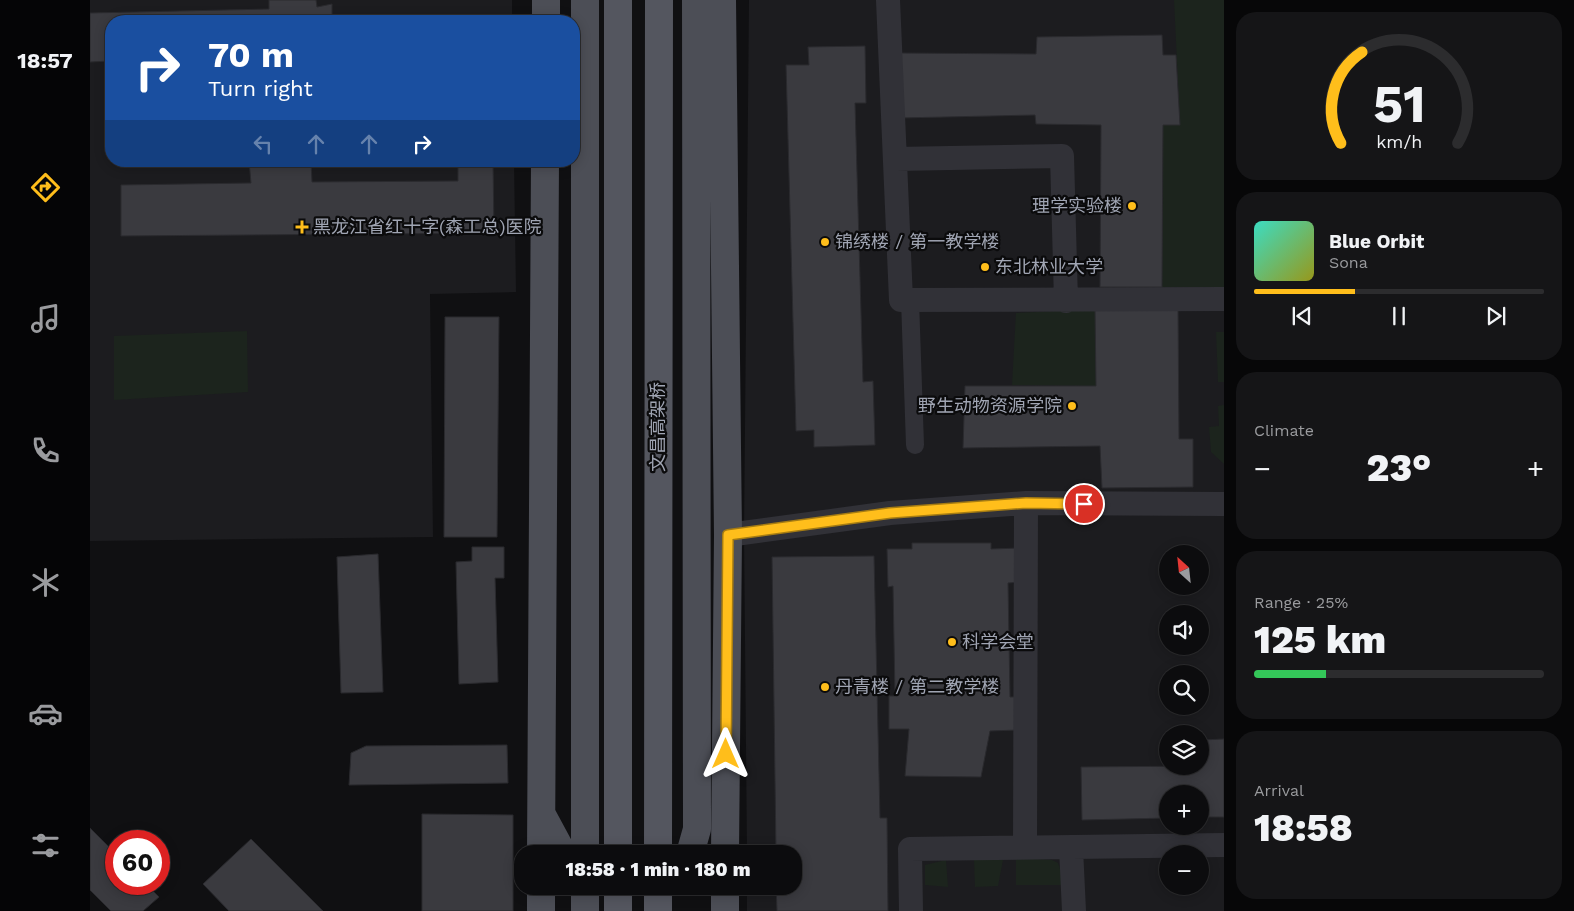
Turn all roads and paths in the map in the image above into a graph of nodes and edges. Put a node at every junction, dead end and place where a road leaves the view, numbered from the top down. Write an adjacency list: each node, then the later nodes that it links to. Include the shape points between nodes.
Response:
1 (585, 0): 19 (main road)
2 (618, 0): 20 (highway)
3 (659, 0): 21 (highway, 文昌高架桥)
4 (888, 0): 6 (street)
5 (715, 2): 14 (main road); 16 (main road)
6 (896, 159): 9 (street, via 900,300); 10 (street, via 1062,156)
7 (545, 167): 15 (main road)
8 (1224, 298): 10 (street)
9 (910, 300): 10 (street); 11 (street)
10 (1066, 300)
11 (915, 445)
12 (1026, 503): 13 (street); 14 (street, via 890,513); 24 (street)
13 (1224, 504)
14 (728, 535): 22 (main road)
15 (540, 811): 17 (main road); 18 (main road)
16 (693, 841)
17 (541, 845)
18 (558, 845)
19 (585, 845)
20 (618, 845)
21 (658, 845)
22 (725, 845)
23 (1224, 845): 25 (street)
24 (1024, 847): 25 (street); 36 (street, via 910,850)
25 (1071, 848): 37 (street)
26 (541, 895): 31 (main road)
27 (585, 895): 32 (main road)
28 (618, 895): 33 (highway)
29 (658, 895): 34 (highway)
30 (725, 895): 35 (main road)
31 (541, 911)
32 (586, 911)
33 (618, 911)
34 (658, 911)
35 (725, 911)
36 (911, 911)
37 (1074, 911)

